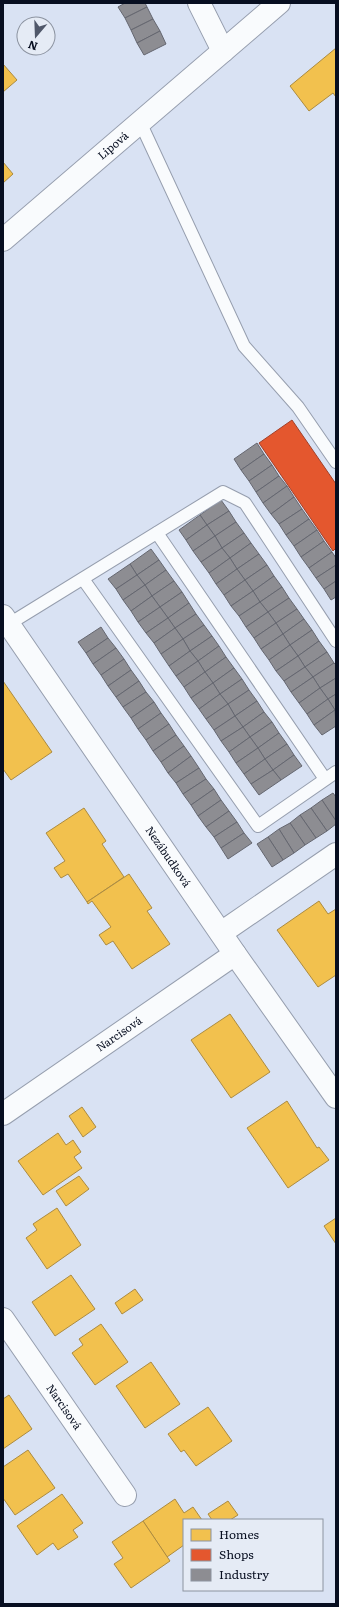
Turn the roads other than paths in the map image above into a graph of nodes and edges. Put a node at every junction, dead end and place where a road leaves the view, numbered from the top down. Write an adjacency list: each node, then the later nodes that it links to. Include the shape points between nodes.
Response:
1 (199, 3): 3 (street)
2 (279, 3): 3 (street, Lipová)
3 (223, 51): 4 (street, Lipová)
4 (140, 122): 5 (street, Lipová); 6 (lane, via 244,346 298,407)
5 (3, 240)
6 (336, 462)
7 (157, 533): 8 (lane); 10 (lane, via 223,492 245,503); 12 (lane)
8 (83, 579): 9 (lane); 12 (lane, via 258,826)
9 (6, 620): 14 (street, Nezábudková)
10 (336, 641)
11 (336, 772): 12 (lane)
12 (325, 779)
13 (336, 854): 14 (street)
14 (221, 933): 15 (street, Nezábudková)
15 (236, 954): 16 (street, Nezábudková); 17 (street, Narcisová)
16 (336, 1097)
17 (3, 1114)
18 (3, 1319): 19 (street, Narcisová)
19 (125, 1495)

